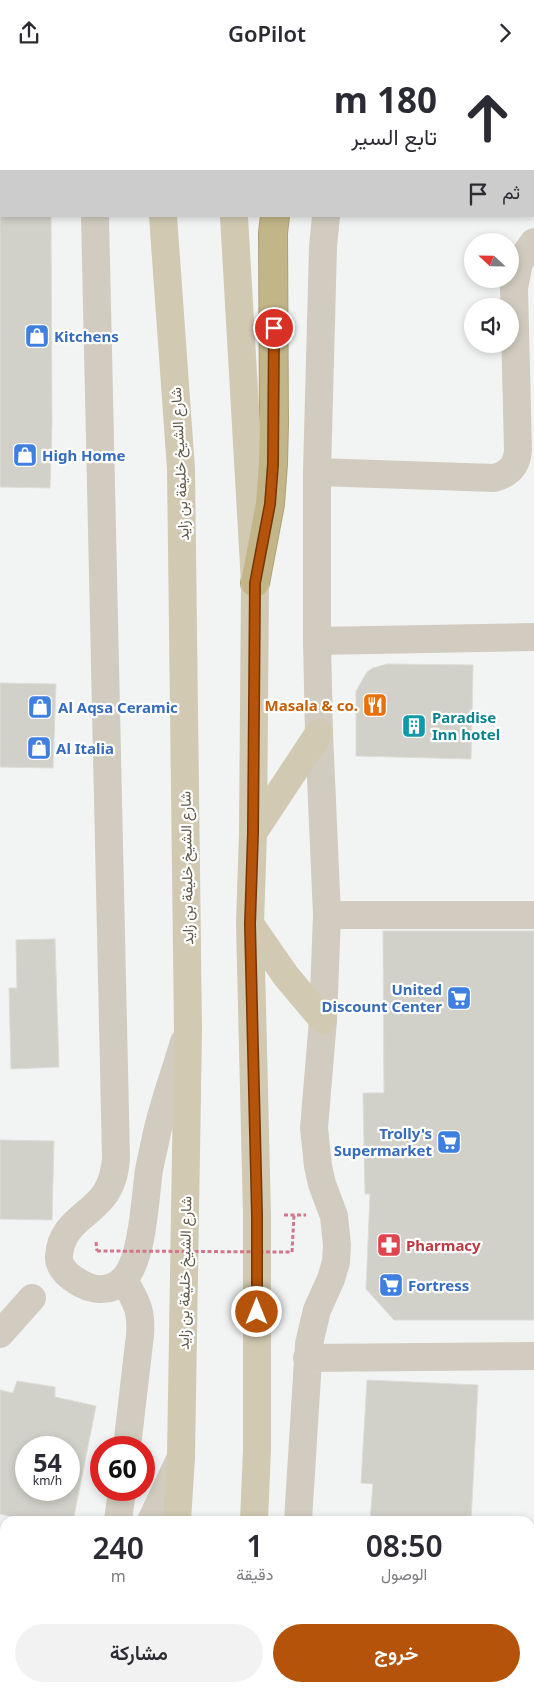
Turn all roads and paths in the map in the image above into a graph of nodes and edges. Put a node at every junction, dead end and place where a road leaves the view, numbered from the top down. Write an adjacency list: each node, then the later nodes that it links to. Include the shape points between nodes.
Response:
1 (96, 217): 22 (street, via 116,1157 111,1183 104,1195 68,1231 59,1257 60,1265 69,1277 83,1286 99,1290 112,1288)
2 (163, 217): 17 (main road, شارع الشيخ خليفة بن زايد, via 181,469)
3 (234, 217): 8 (main road)
4 (275, 217): 8 (highway, via 273,464 270,504)
5 (326, 217): 7 (street)
6 (534, 242): 7 (street, via 519,263 515,275 518,451 511,470 494,478)
7 (317, 472): 10 (street)
8 (255, 583): 12 (main road)
9 (534, 637): 10 (street)
10 (317, 641): 11 (street)
11 (319, 733): 12 (main road); 13 (street)
12 (253, 833): 15 (main road)
13 (327, 915): 14 (street); 16 (street)
14 (534, 915)
15 (250, 924): 16 (main road, via 286,976); 18 (main road)
16 (323, 1020): 20 (street, via 315,1147 322,1184)
17 (188, 1031): 22 (street, via 149,1168 138,1248); 28 (main road, شارع الشيخ خليفة بن زايد)
18 (257, 1215): 19 (path); 33 (main road)
19 (294, 1215): 20 (path); 21 (path, bridge, via 292,1252)
20 (334, 1216): 26 (street, via 338,1245 336,1262 332,1279 317,1310)
21 (97, 1251)
22 (124, 1280): 27 (street, via 141,1316)
23 (32, 1298): 24 (street)
24 (0, 1334)
25 (534, 1356): 26 (street)
26 (307, 1358): 34 (street)
27 (128, 1436)
28 (181, 1457): 31 (street); 32 (main road, شارع الشيخ خليفة بن زايد)
29 (121, 1501): 30 (street)
30 (119, 1516)
31 (153, 1516)
32 (178, 1516)
33 (254, 1516)
34 (298, 1516)

